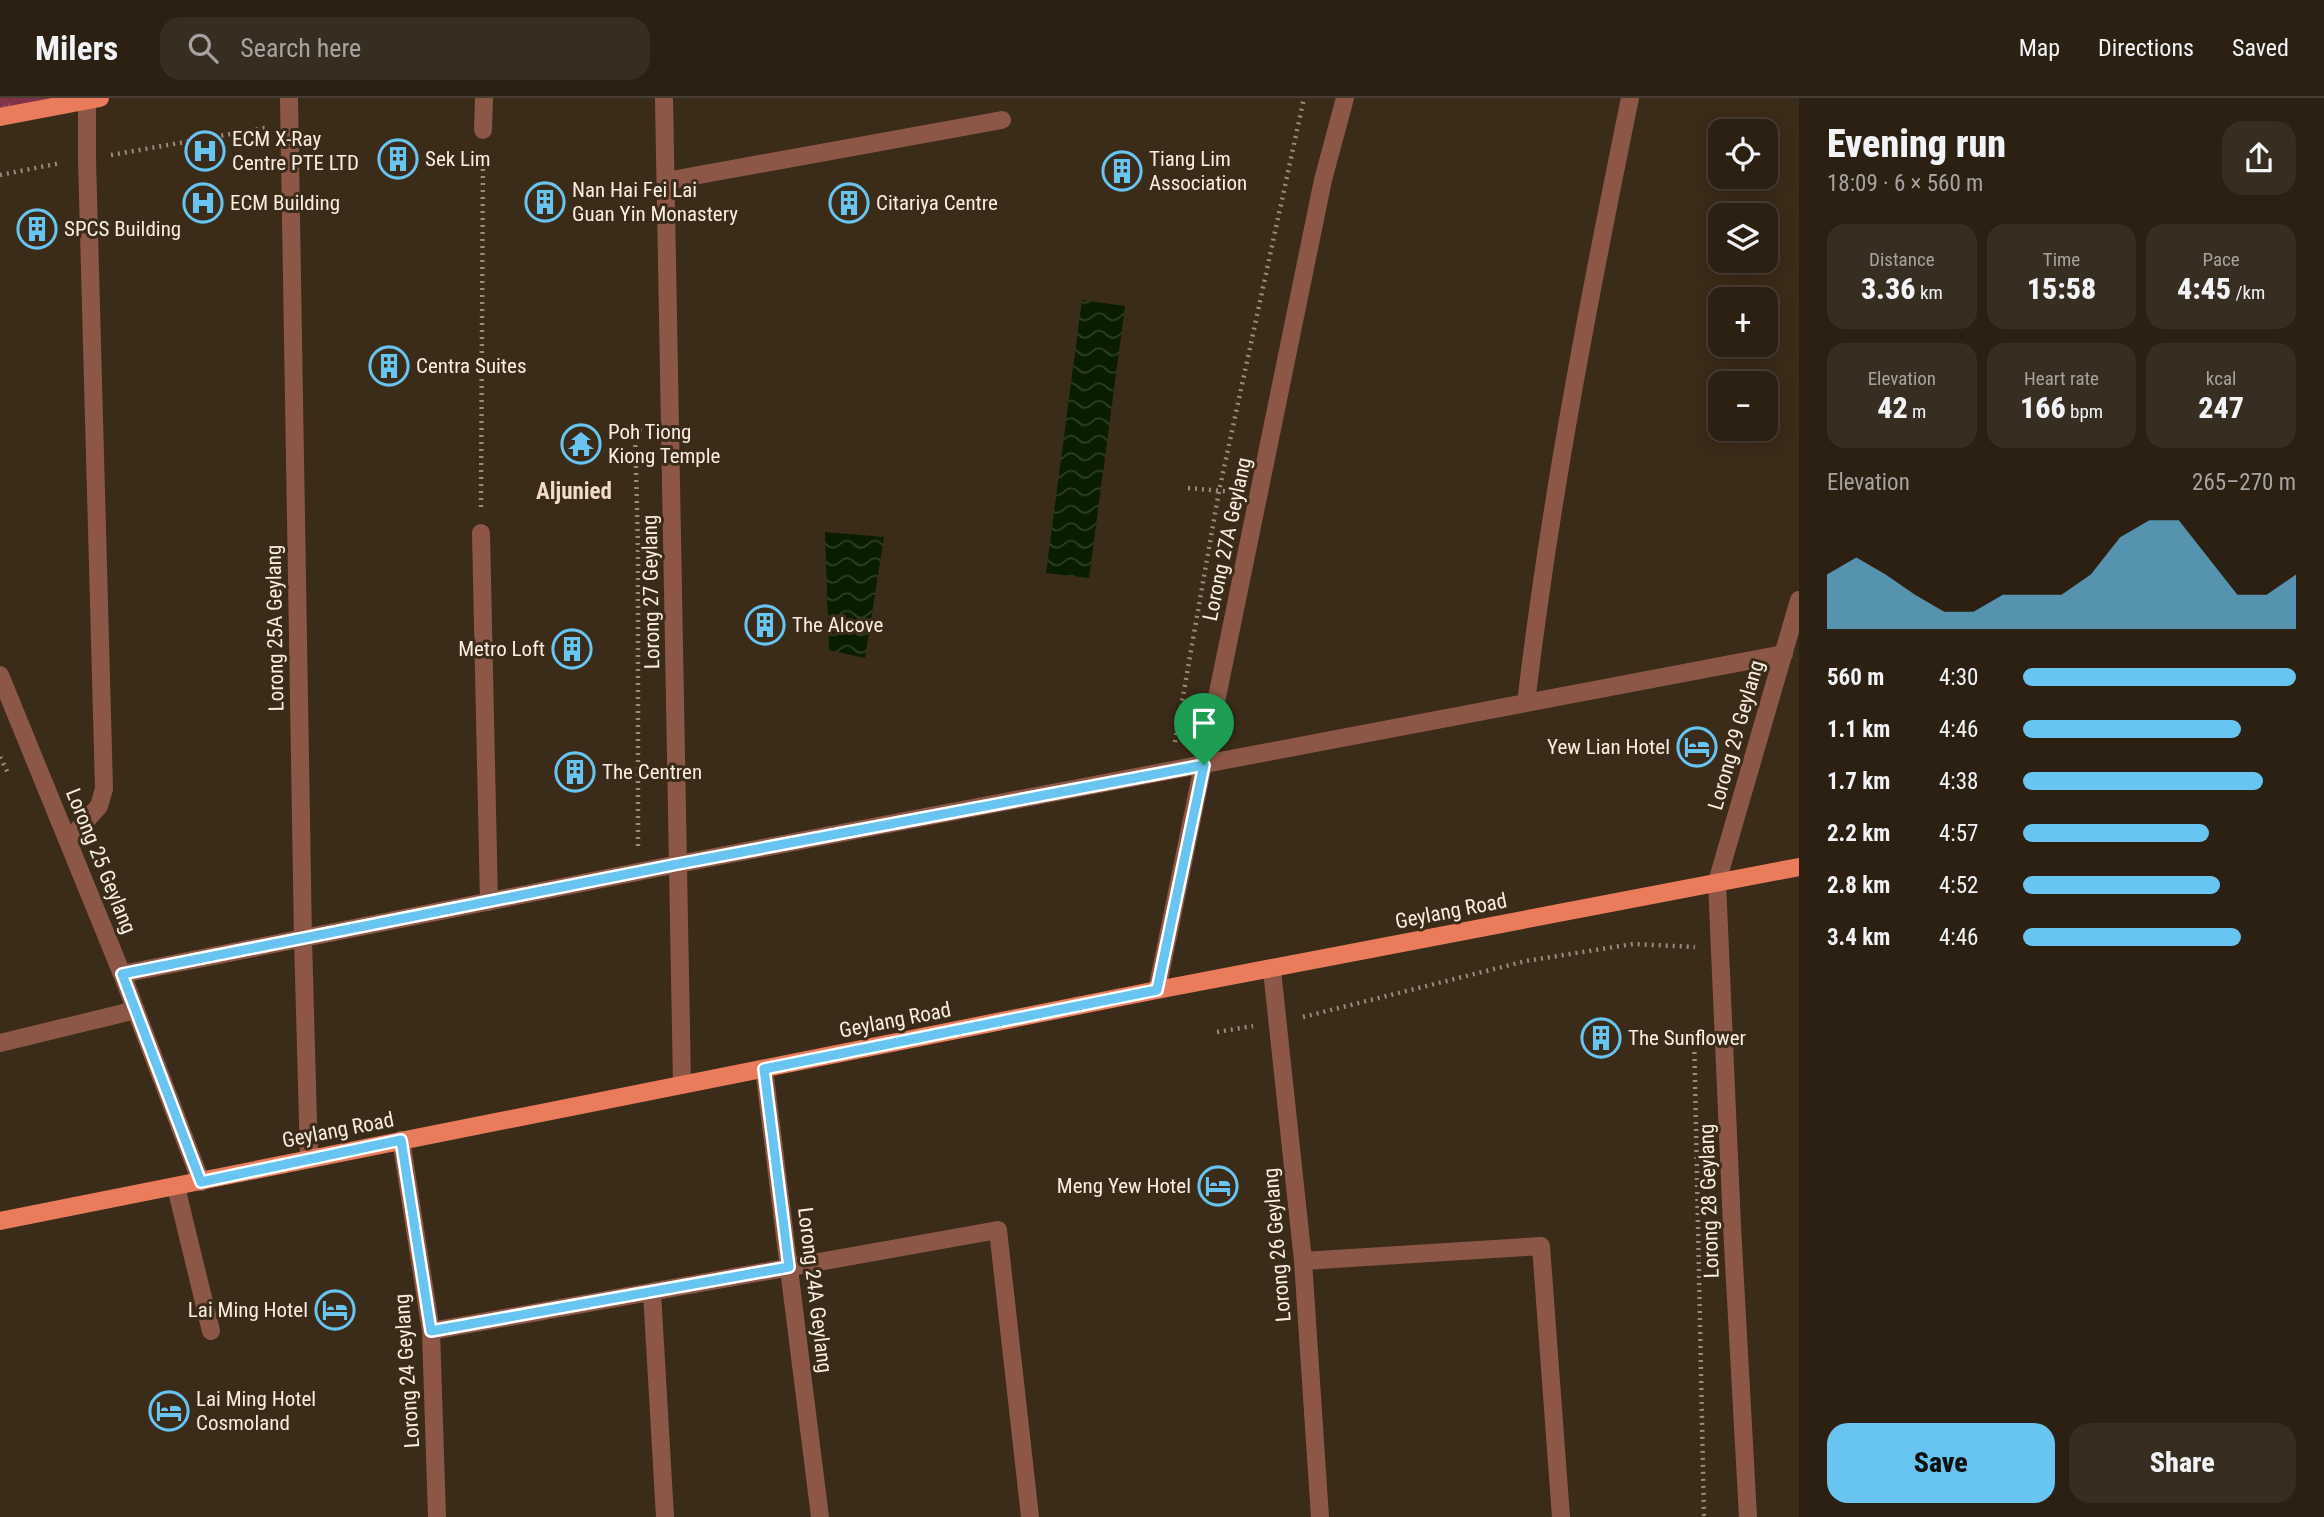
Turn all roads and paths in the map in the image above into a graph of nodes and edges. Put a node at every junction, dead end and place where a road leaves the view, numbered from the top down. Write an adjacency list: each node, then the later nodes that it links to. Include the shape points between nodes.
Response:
1 (289, 98): 10 (street, Lorong 25A Geylang)
2 (484, 98): 11 (street)
3 (664, 98): 14 (street, Lorong 27 Geylang)
4 (1304, 98): 17 (path)
5 (1345, 98): 18 (street, Lorong 27A Geylang, via 1323,180)
6 (1630, 98): 23 (street, via 1592,287)
7 (94, 99): 8 (main road); 12 (street)
8 (0, 117)
9 (1002, 120): 14 (street)
10 (290, 124): 12 (path); 33 (street, Lorong 25A Geylang)
11 (483, 130): 19 (path)
12 (87, 159): 13 (path); 26 (street, via 104,789 99,806)
13 (0, 175)
14 (666, 181): 15 (street, Lorong 27 Geylang)
15 (670, 429): 27 (street, Lorong 27 Geylang); 29 (path, via 635,431)
16 (1188, 488): 17 (path)
17 (1219, 491): 18 (path); 25 (path)
18 (1259, 494): 24 (street, Lorong 27A Geylang)
19 (481, 533): 31 (street)
20 (1799, 600): 21 (street, Lorong 29 Geylang)
21 (1784, 653): 23 (street); 30 (street, Lorong 29 Geylang)
22 (0, 675): 26 (street, Lorong 25 Geylang)
23 (1526, 703): 24 (street)
24 (1204, 765): 25 (street); 38 (street, Lorong 27A Geylang)
25 (1170, 771): 27 (street)
26 (68, 841): 37 (street, Lorong 25 Geylang)
27 (678, 864): 29 (street); 45 (street, Lorong 27 Geylang)
28 (1799, 867): 30 (main road, Geylang Road)
29 (638, 873): 31 (street)
30 (1717, 882): 34 (street, Lorong 28 Geylang); 36 (main road, Geylang Road)
31 (489, 902): 33 (street)
32 (1692, 936): 35 (path)
33 (303, 939): 37 (street); 47 (street, Lorong 25A Geylang)
34 (1720, 943): 35 (path); 63 (street, Lorong 28 Geylang)
35 (1692, 948): 41 (path, via 1633,944 1526,961)
36 (1272, 970): 38 (main road, Geylang Road); 41 (street, Lorong 26 Geylang)
37 (122, 974): 39 (street, Lorong 25 Geylang)
38 (1157, 990): 44 (main road, Geylang Road)
39 (136, 1010): 43 (street); 48 (street, Lorong 25 Geylang)
40 (1694, 1017): 62 (path)
41 (1278, 1023): 42 (path); 51 (street, Lorong 26 Geylang)
42 (1217, 1031)
43 (0, 1043)
44 (764, 1069): 45 (main road, Geylang Road); 52 (street, Lorong 24A Geylang)
45 (682, 1085): 46 (main road, Geylang Road)
46 (401, 1140): 47 (main road, Geylang Road); 55 (street, Lorong 24 Geylang)
47 (310, 1158): 48 (main road, Geylang Road)
48 (201, 1182): 49 (main road, Geylang Road)
49 (176, 1187): 50 (main road, Geylang Road); 54 (street)
50 (0, 1221)
51 (1303, 1261): 60 (street, Lorong 26 Geylang); 61 (street, via 1541,1246)
52 (789, 1267): 53 (street); 58 (street, Lorong 24A Geylang); 59 (street, via 998,1230)
53 (652, 1292): 55 (street); 57 (street)
54 (211, 1331)
55 (431, 1331): 56 (street, Lorong 24 Geylang)
56 (437, 1517)
57 (665, 1517)
58 (820, 1517)
59 (1030, 1517)
60 (1320, 1517)
61 (1561, 1517)
62 (1704, 1517)
63 (1748, 1517)

